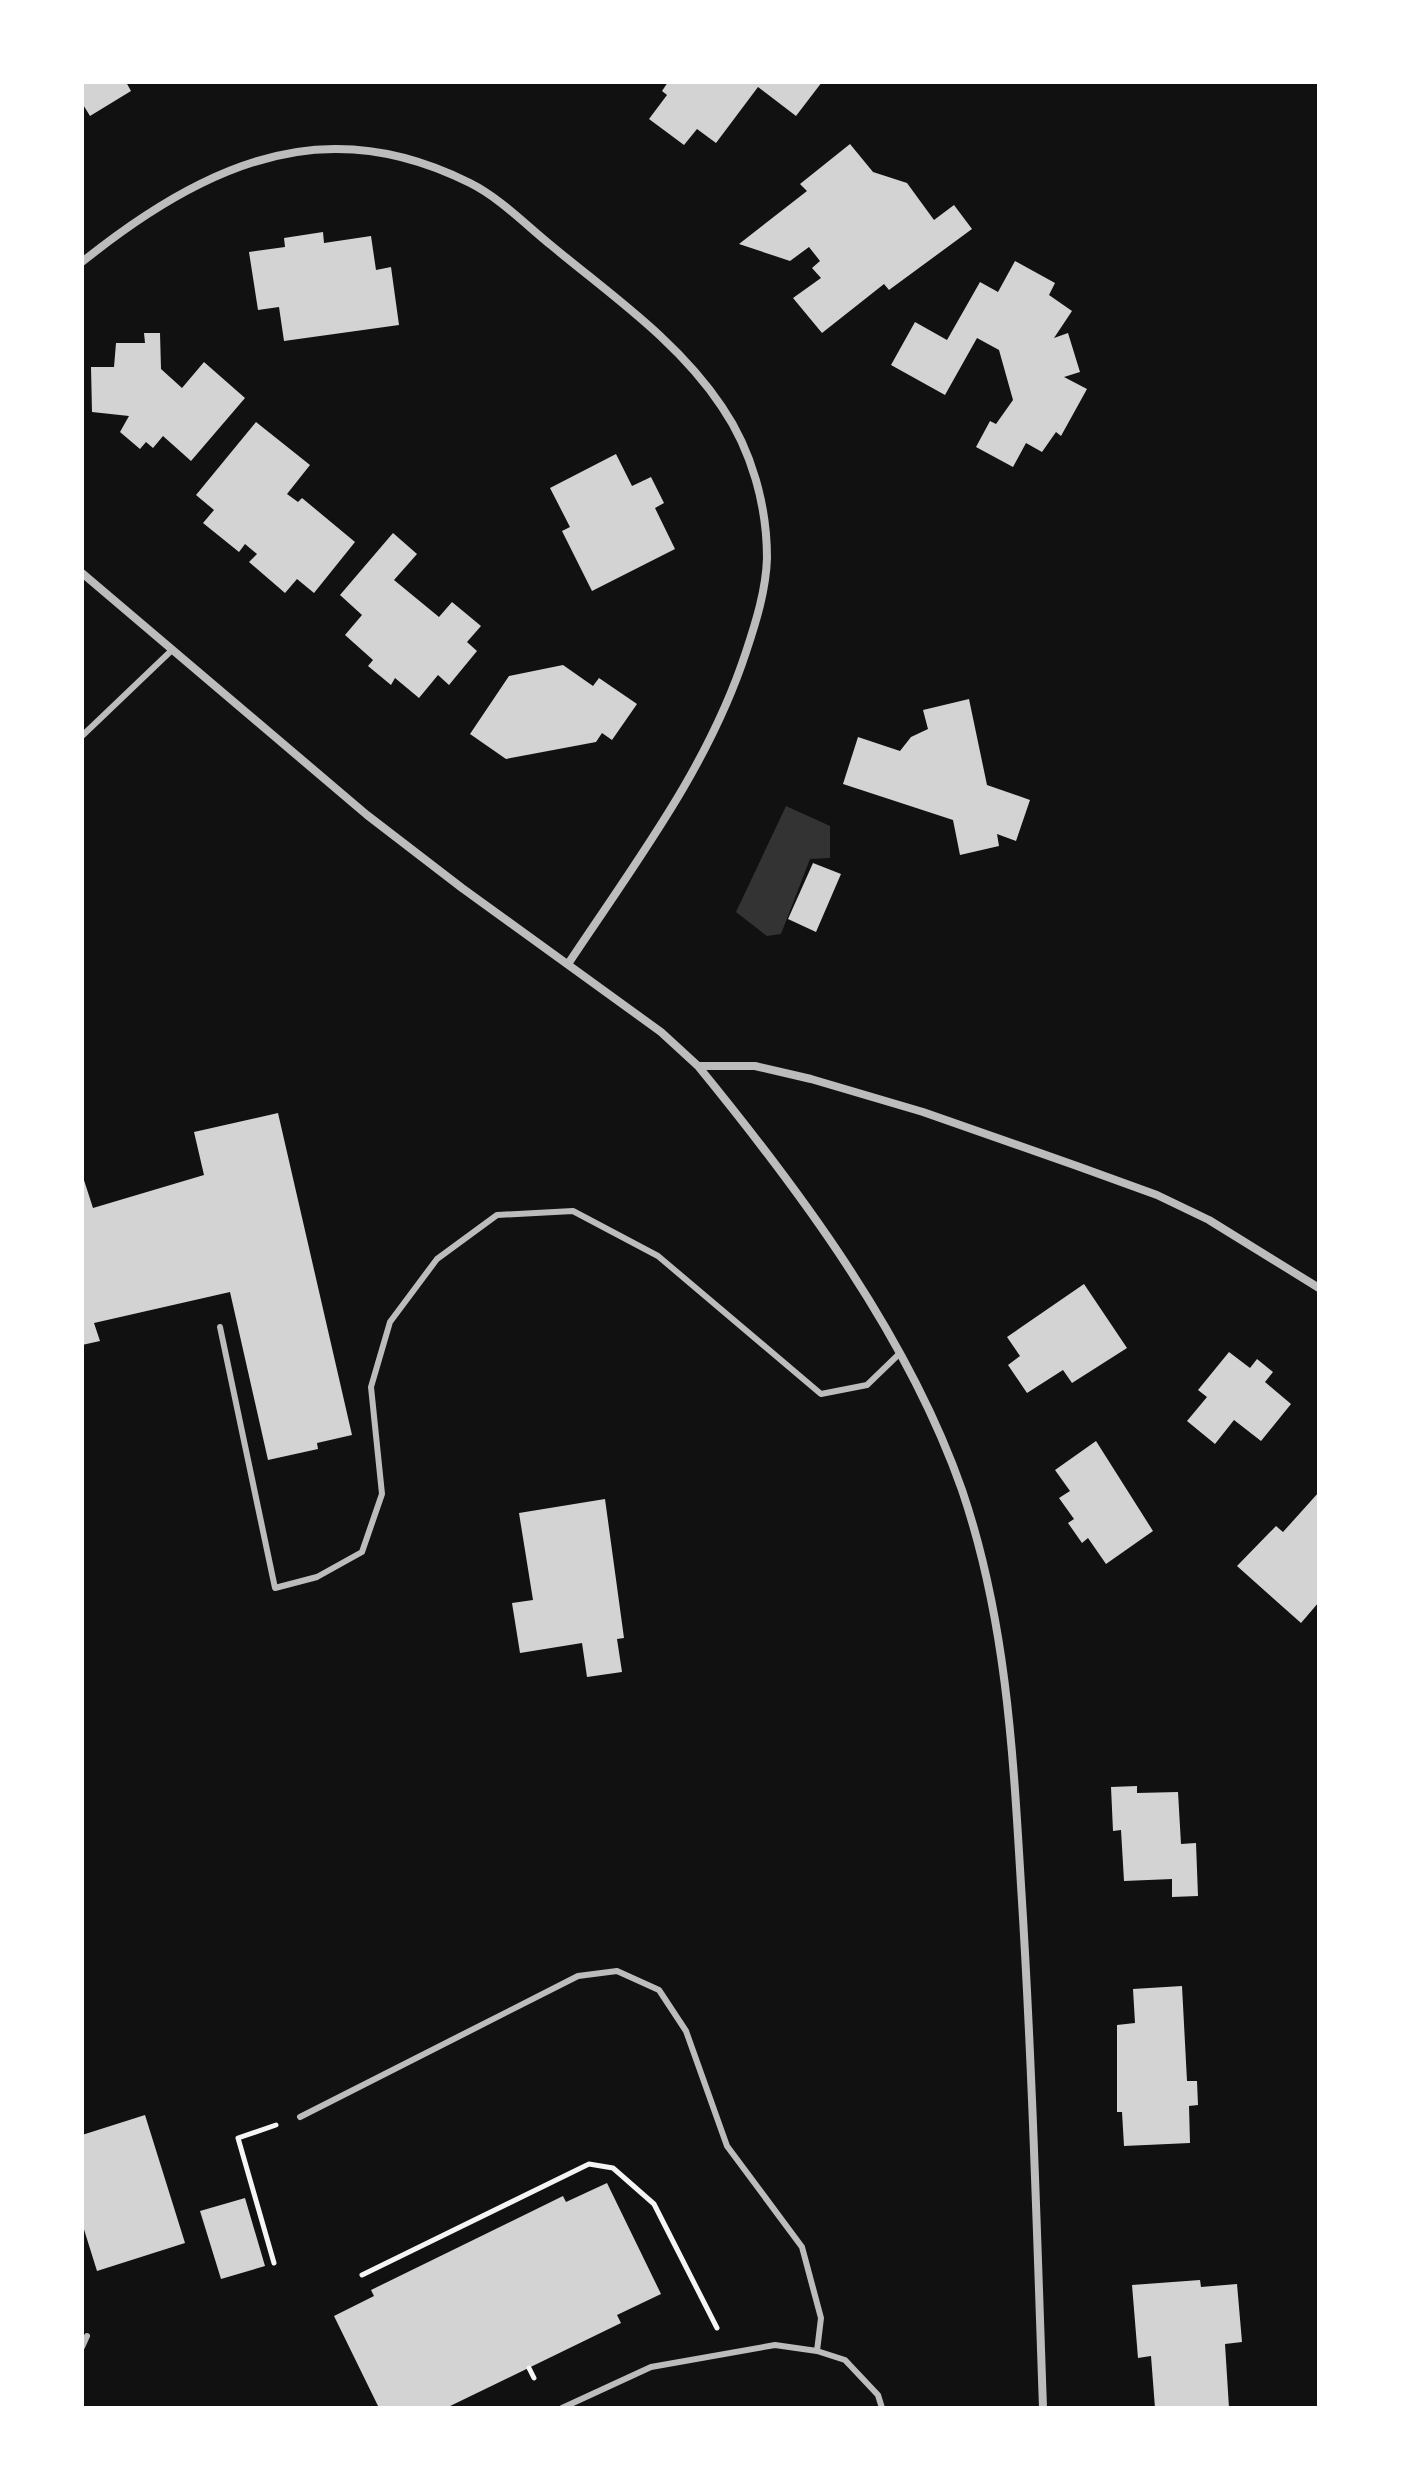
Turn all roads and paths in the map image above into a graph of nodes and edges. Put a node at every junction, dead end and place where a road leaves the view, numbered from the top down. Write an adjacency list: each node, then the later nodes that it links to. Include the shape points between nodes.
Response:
1 (82, 262): 5 (street, via 173,199 249,164 312,150 384,153 430,165 474,185 512,213 663,337 724,409 758,486 764,520 766,573 752,635 725,707 683,791)
2 (82, 573): 3 (street)
3 (172, 650): 4 (lane); 5 (street, via 367,815)
4 (82, 736)
5 (568, 964): 6 (street)
6 (698, 1066): 7 (street, via 755,1066 811,1079 1117,1180 1209,1220); 9 (street, via 839,1254)
7 (1319, 1288)
8 (220, 1327): 9 (lane, via 275,1588 317,1577 362,1552 382,1494 371,1387 390,1322 437,1259 497,1215 573,1211 658,1256 821,1394 867,1385)
9 (898, 1355): 21 (street, via 961,1488 989,1580 1003,1654 1026,1959)
10 (300, 2117): 11 (path, via 238,2138); 16 (lane, via 578,1976 617,1971 659,1990 686,2031 727,2146 802,2247 821,2318)
11 (274, 2263)
12 (362, 2275): 13 (path, via 589,2164 613,2168 654,2204)
13 (718, 2329)
14 (87, 2336): 15 (lane)
15 (82, 2347)
16 (817, 2351): 19 (lane, via 775,2345 651,2367); 20 (lane, via 845,2360 878,2395)
17 (529, 2368): 18 (path)
18 (534, 2378)
19 (562, 2408)
20 (882, 2408)
21 (1043, 2408)

